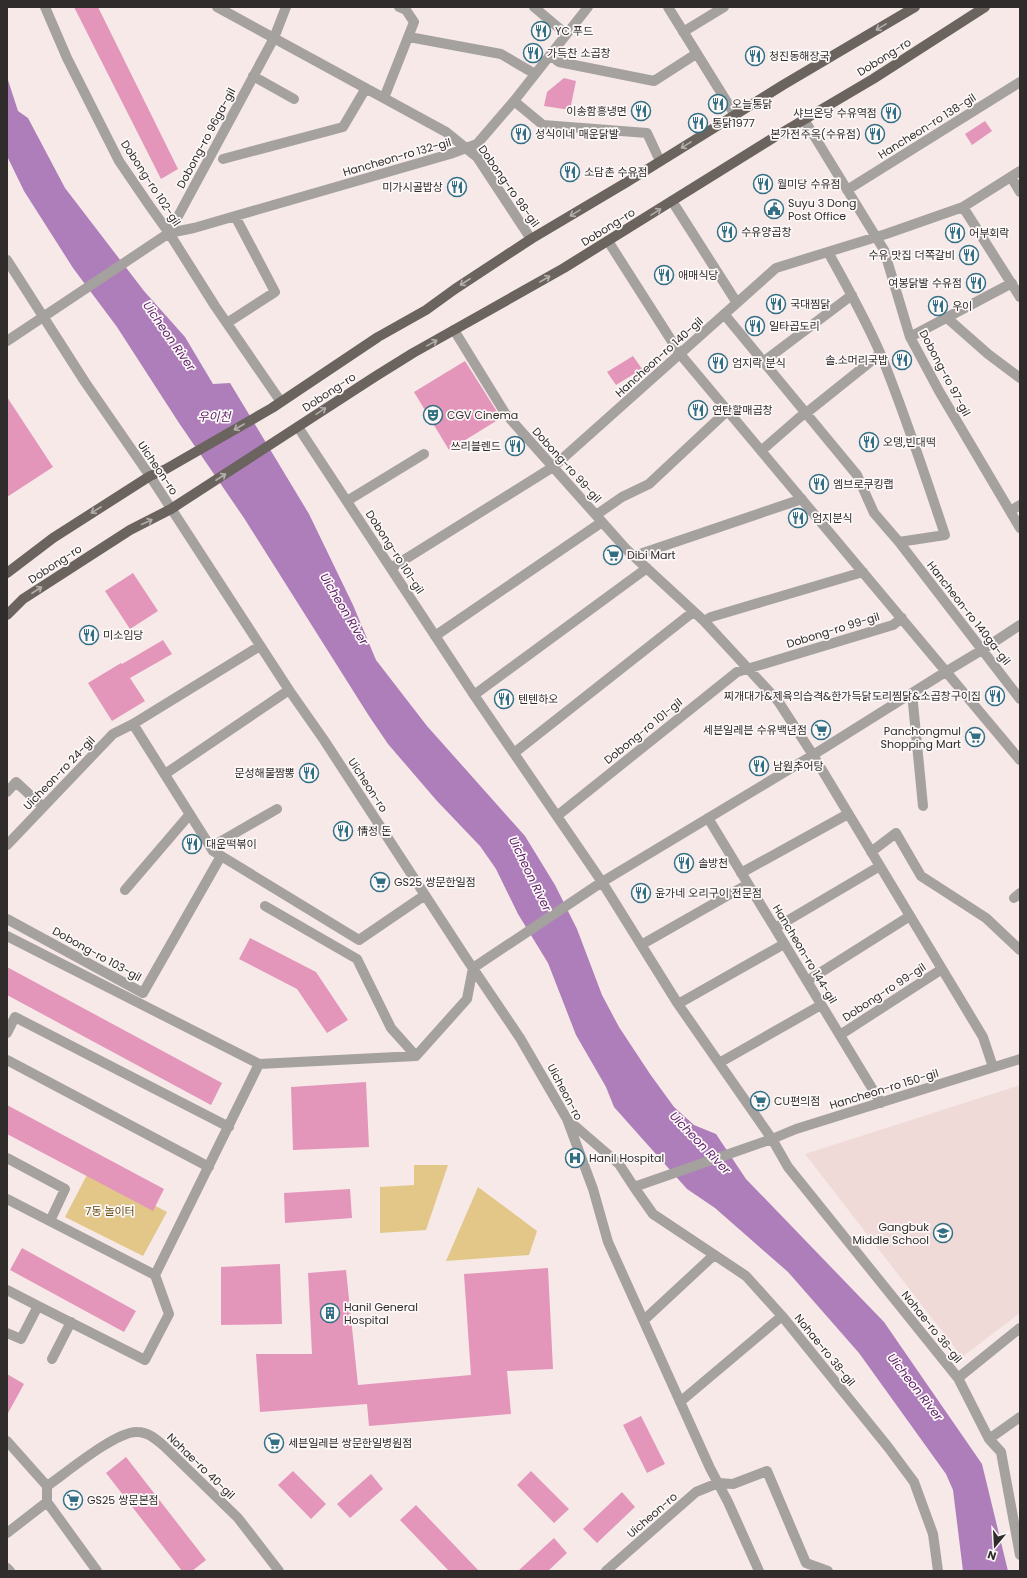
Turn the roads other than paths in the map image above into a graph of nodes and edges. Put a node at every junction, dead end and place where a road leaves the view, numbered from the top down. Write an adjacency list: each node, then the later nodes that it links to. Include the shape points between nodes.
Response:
1 (45, 7): 36 (street, Dobong-ro 102-gil, via 67,58 119,161)
2 (217, 7): 14 (street, Dobong-ro 98-gil)
3 (286, 7): 14 (street, Dobong-ro 96ga-gil)
4 (400, 7): 13 (street, via 406,10 414,22)
5 (534, 7): 12 (street)
6 (588, 7): 12 (street, Hancheon-ro 132-gil)
7 (668, 7): 11 (street)
8 (724, 7): 11 (street)
9 (915, 7): 24 (main road, Dobong-ro, one-way to 24)
10 (985, 7): 25 (main road, Dobong-ro)
11 (683, 32): 15 (street)
12 (566, 34): 16 (street, Hancheon-ro 132-gil)
13 (409, 37): 17 (street, via 501,54); 22 (street)
14 (274, 38): 18 (street, Dobong-ro 96ga-gil); 20 (street, Dobong-ro 98-gil)
15 (696, 54): 16 (street, via 654,80 559,62); 24 (street)
16 (550, 55): 17 (street, Hancheon-ro 132-gil)
17 (534, 74): 23 (street, Hancheon-ro 132-gil)
18 (253, 76): 21 (street); 36 (street, Dobong-ro 96ga-gil)
19 (1020, 82): 31 (street, Hancheon-ro 138-gil)
20 (366, 88): 22 (street, Dobong-ro 98-gil); 27 (street, via 343,127)
21 (294, 98)
22 (384, 98): 26 (street, Dobong-ro 98-gil, via 446,132)
23 (514, 101): 26 (street, Hancheon-ro 132-gil, via 478,144); 28 (street, via 543,125 647,133)
24 (735, 115): 28 (main road, Dobong-ro, one-way to 28)
25 (805, 121): 31 (street, Dobong-ro 97-gil); 33 (main road, Dobong-ro)
26 (467, 148): 35 (street, Hancheon-ro 132-gil); 38 (street, Dobong-ro 98-gil, via 477,157)
27 (223, 159)
28 (660, 161): 38 (main road, Dobong-ro, one-way to 38)
29 (1020, 171): 30 (street, Hancheon-ro 140-gil)
30 (1011, 177): 32 (street); 34 (street, Hancheon-ro 140-gil)
31 (847, 190): 37 (street, Dobong-ro 97-gil)
32 (1020, 192)
33 (672, 201): 39 (main road, Dobong-ro, one-way to 33); 45 (street)
34 (963, 207): 37 (street, Hancheon-ro 140-gil); 42 (street)
35 (235, 216): 36 (street, Hancheon-ro 132-gil); 49 (street, via 275,292)
36 (165, 236): 47 (street); 49 (street, Dobong-ro 102-gil)
37 (876, 237): 40 (street, Hancheon-ro 140-gil); 51 (street, Dobong-ro 97-gil, via 884,250)
38 (530, 239): 57 (main road, Dobong-ro, one-way to 57, via 426,310 378,337)
39 (608, 241): 50 (main road, Dobong-ro, one-way to 39); 53 (street)
40 (828, 252): 43 (street); 45 (street, Hancheon-ro 140-gil, via 776,268)
41 (7, 260): 47 (street, Uicheon-ro)
42 (1012, 282): 44 (street); 48 (street)
43 (852, 295): 54 (street); 55 (street)
44 (1020, 297)
45 (737, 303): 46 (street, Hancheon-ro 140-gil)
46 (724, 314): 53 (street, Hancheon-ro 140-gil); 55 (street, Hancheon-ro 140ga-gil)
47 (42, 317): 52 (street); 64 (street, Uicheon-ro)
48 (946, 317): 51 (street); 56 (street)
49 (227, 323): 57 (street, Dobong-ro 102-gil)
50 (454, 330): 60 (main road, Dobong-ro, one-way to 50, via 376,376); 63 (street, Dobong-ro 99-gil, via 505,413)
51 (910, 337): 69 (street, Dobong-ro 97-gil)
52 (7, 341)
53 (680, 354): 58 (street); 63 (street, Hancheon-ro 140-gil)
54 (880, 354): 59 (street); 72 (street, via 916,448 945,535)
55 (763, 362): 59 (street, Hancheon-ro 140ga-gil)
56 (1020, 378)
57 (277, 405): 64 (main road, Dobong-ro, one-way to 64)
58 (727, 411): 61 (street); 70 (street, Dobong-ro 99-gil, via 649,484 622,497)
59 (805, 414): 61 (street); 72 (street, Hancheon-ro 140ga-gil, via 857,475 874,513)
60 (298, 427): 66 (street, Dobong-ro 101-gil); 68 (main road, Dobong-ro, one-way to 60)
61 (761, 451): 65 (street)
62 (424, 454): 66 (street)
63 (553, 467): 70 (street, Dobong-ro 99-gil); 74 (street, Hancheon-ro 140-gil)
64 (150, 476): 68 (street, Uicheon-ro); 77 (main road, Dobong-ro, one-way to 77, via 65,530)
65 (802, 499): 73 (street); 76 (street)
66 (347, 501): 74 (street, Dobong-ro 101-gil)
67 (1020, 505): 69 (street)
68 (171, 509): 79 (main road, Dobong-ro, one-way to 68, via 23,599 130,530); 84 (street, Uicheon-ro)
69 (1010, 511): 71 (street, Dobong-ro 97-gil)
70 (599, 519): 73 (street, Dobong-ro 99-gil); 83 (street)
71 (1020, 528)
72 (899, 542): 85 (street, Hancheon-ro 140ga-gil)
73 (634, 556): 75 (street, Dobong-ro 99-gil)
74 (391, 568): 83 (street, Dobong-ro 101-gil)
75 (647, 568): 78 (street, Dobong-ro 99-gil); 90 (street)
76 (864, 572): 80 (street); 81 (street)
77 (7, 573)
78 (692, 612): 81 (street, Dobong-ro 99-gil); 93 (street)
79 (7, 615)
80 (902, 618): 86 (street, Dobong-ro 99-gil, via 893,625); 87 (street)
81 (704, 621): 86 (street, Dobong-ro 99-gil)
82 (1020, 625): 85 (street)
83 (436, 636): 90 (street, Dobong-ro 101-gil)
84 (260, 646): 88 (street, Uicheon-ro); 92 (street, Uicheon-ro 24-gil)
85 (982, 650): 87 (street); 91 (street, Hancheon-ro 140ga-gil)
86 (747, 669): 94 (street, Dobong-ro 99-gil, via 778,701); 103 (street, Dobong-ro 101-gil, via 737,672)
87 (947, 671): 89 (street); 95 (street)
88 (289, 690): 96 (street); 114 (street, Uicheon-ro)
89 (912, 693): 94 (street); 98 (street)
90 (474, 695): 93 (street, Dobong-ro 101-gil)
91 (1020, 699)
92 (133, 724): 96 (street); 99 (street, Uicheon-ro 24-gil, via 113,734)
93 (514, 753): 103 (street, Dobong-ro 101-gil)
94 (813, 756): 102 (street, Dobong-ro 99-gil); 104 (street)
95 (1020, 760)
96 (164, 774): 101 (street)
97 (7, 792): 99 (street, via 16,782)
98 (923, 806)
99 (43, 807): 105 (street, Uicheon-ro 24-gil)
100 (277, 809): 106 (street)
101 (190, 814): 106 (street); 113 (street)
102 (848, 814): 107 (street, Dobong-ro 99-gil); 110 (street)
103 (557, 816): 111 (street, Dobong-ro 101-gil)
104 (708, 818): 110 (street, Hancheon-ro 144-gil); 111 (street)
105 (7, 845)
106 (211, 847): 108 (street)
107 (871, 852): 109 (street, Dobong-ro 99-gil); 122 (street, via 896,833 921,876 986,918)
108 (221, 856): 114 (street, via 359,940); 117 (street, Dobong-ro 103-gil, via 143,993)
109 (880, 866): 116 (street, Dobong-ro 99-gil); 118 (street)
110 (741, 873): 112 (street, Hancheon-ro 144-gil)
111 (602, 882): 121 (street, Dobong-ro 101-gil); 123 (street)
112 (748, 884): 118 (street, Hancheon-ro 144-gil); 121 (street)
113 (125, 890)
114 (425, 895): 123 (street, Uicheon-ro)
115 (265, 906): 130 (street, via 357,959 391,1028)
116 (910, 916): 124 (street, Dobong-ro 99-gil); 125 (street)
117 (7, 919)
118 (775, 928): 120 (street, Hancheon-ro 144-gil)
119 (7, 936): 134 (street)
120 (784, 944): 125 (street, Hancheon-ro 144-gil); 126 (street)
121 (641, 945): 126 (street, Dobong-ro 101-gil)
122 (1020, 950)
123 (473, 968): 130 (street, via 467,998); 137 (street, Uicheon-ro, via 520,1038)
124 (942, 969): 129 (street, Dobong-ro 99-gil); 135 (street, Dobong-ro 99-gil, via 983,1036)
125 (807, 981): 127 (street, Hancheon-ro 144-gil)
126 (678, 1004): 133 (street, Dobong-ro 101-gil)
127 (821, 1005): 129 (street, Hancheon-ro 144-gil); 133 (street)
128 (7, 1033): 138 (street, via 15,1017)
129 (840, 1035): 136 (street, Hancheon-ro 144-gil)
130 (416, 1056): 134 (street)
131 (1020, 1059): 135 (street, Hancheon-ro 150-gil)
132 (7, 1060): 141 (street)
133 (719, 1063): 139 (street, Dobong-ro 101-gil)
134 (259, 1064): 138 (street)
135 (993, 1068): 136 (street, Hancheon-ro 150-gil)
136 (881, 1103): 139 (street, Hancheon-ro 150-gil)
137 (567, 1119): 142 (street, via 619,1164); 150 (street, Uicheon-ro, via 593,1189 608,1242)
138 (228, 1127): 141 (street)
139 (772, 1139): 142 (street, Hancheon-ro 150-gil); 155 (street, Nohae-ro 36-gil, via 788,1166)
140 (7, 1158): 144 (street, via 65,1189)
141 (209, 1167): 146 (street)
142 (636, 1186): 145 (street, Nohae-ro 38-gil, via 653,1214)
143 (7, 1199): 144 (street)
144 (50, 1222): 146 (street)
145 (714, 1255): 149 (street, Nohae-ro 38-gil, via 746,1276); 150 (street)
146 (155, 1275): 151 (street, via 169,1314 145,1360)
147 (7, 1290): 148 (street)
148 (38, 1306): 151 (street); 153 (street, via 21,1340)
149 (782, 1316): 156 (street); 172 (street, Nohae-ro 38-gil, via 914,1482 933,1534)
150 (644, 1320): 156 (street, Uicheon-ro)
151 (71, 1322): 154 (street)
152 (1020, 1328): 155 (street)
153 (7, 1332)
154 (52, 1359)
155 (958, 1378): 158 (street, Nohae-ro 36-gil)
156 (680, 1402): 160 (street, Uicheon-ro)
157 (1020, 1417): 158 (street)
158 (990, 1439): 164 (street, Nohae-ro 36-gil, via 1000,1452)
159 (7, 1440): 161 (street)
160 (718, 1483): 169 (street, Uicheon-ro, via 696,1492); 170 (street, Uicheon-ro); 171 (street, via 733,1484 767,1471 806,1563)
161 (47, 1486): 162 (street); 168 (street, Nohae-ro 40-gil, via 121,1436 135,1432 144,1433 164,1446 238,1518)
162 (47, 1502): 163 (street); 167 (street)
163 (7, 1533)
164 (1020, 1554)
165 (7, 1568): 166 (street)
166 (10, 1571)
167 (97, 1571)
168 (279, 1571)
169 (606, 1571)
170 (759, 1571)
171 (828, 1571)
172 (938, 1571)

